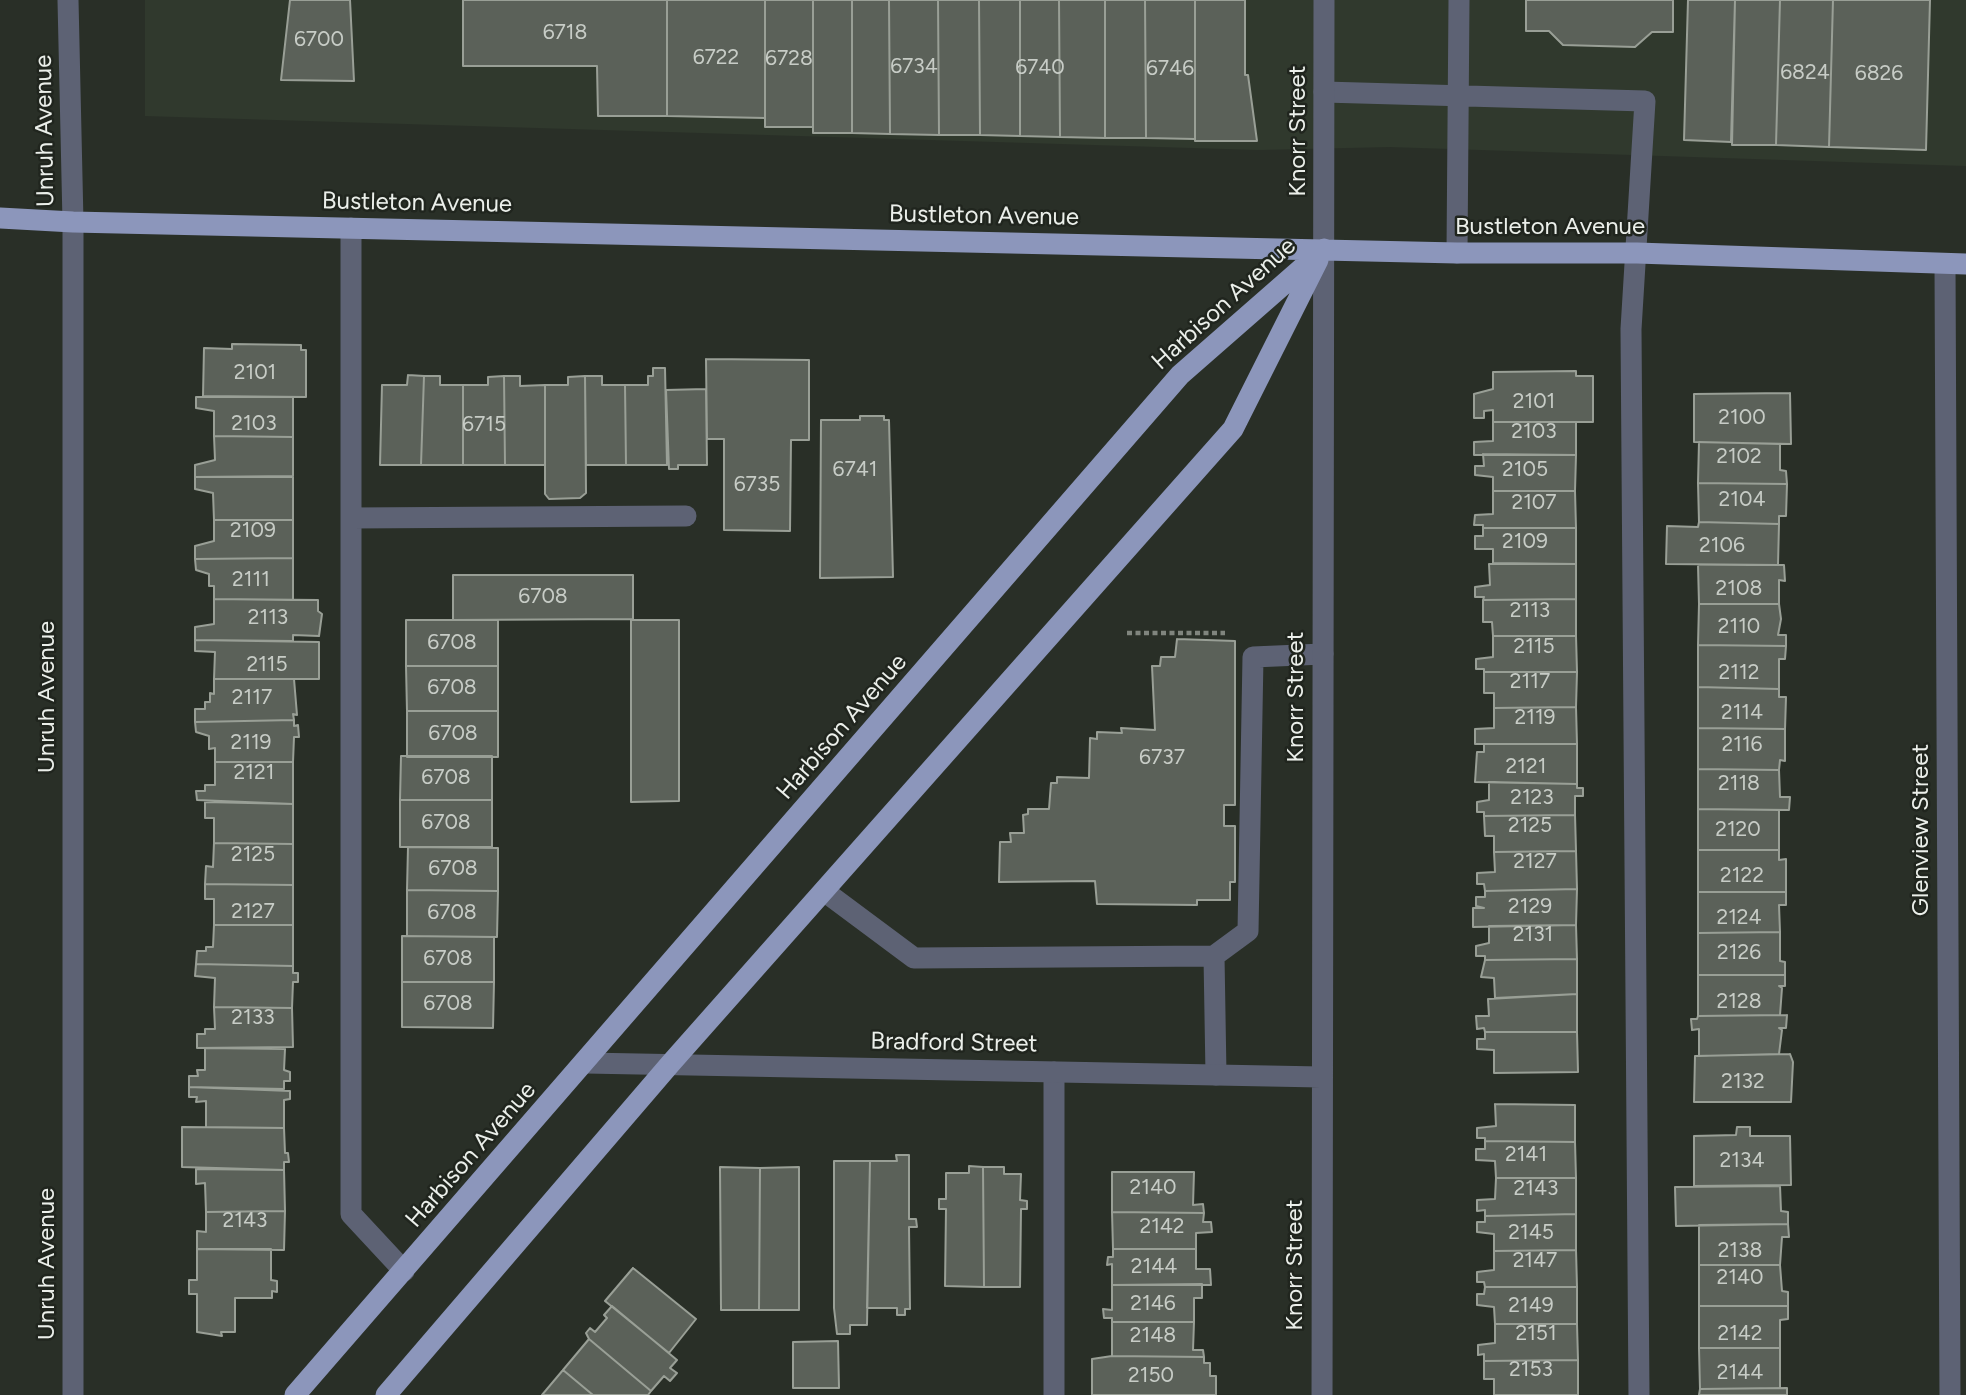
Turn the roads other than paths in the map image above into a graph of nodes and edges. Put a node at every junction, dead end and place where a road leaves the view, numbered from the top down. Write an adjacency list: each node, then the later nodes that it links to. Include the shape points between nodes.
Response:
1 (68, 0): 7 (street, Unruh Avenue)
2 (1324, 0): 4 (street, Knorr Street)
3 (1459, 0): 5 (street)
4 (1324, 92): 5 (street); 9 (street, Knorr Street)
5 (1459, 98): 10 (street); 11 (street, via 1644,101)
6 (0, 218): 7 (main road, Bustleton Avenue)
7 (73, 222): 8 (main road, Bustleton Avenue); 24 (street, Unruh Avenue)
8 (351, 228): 9 (main road, Bustleton Avenue); 14 (street)
9 (1324, 249): 10 (main road, Bustleton Avenue); 15 (street, Knorr Street); 16 (main road, Harbison Avenue, via 1233,429); 18 (main road, Harbison Avenue, via 1180,375)
10 (1457, 253): 11 (main road, Bustleton Avenue)
11 (1637, 253): 12 (main road, Bustleton Avenue); 29 (street, via 1631,329)
12 (1955, 264): 30 (street, Glenview Street)
13 (686, 516): 14 (street)
14 (351, 518): 23 (street, via 351,1214)
15 (1323, 654): 17 (street, via 1253,657 1248,931); 22 (street, Knorr Street)
16 (824, 891): 17 (street, via 914,958); 19 (main road, Harbison Avenue)
17 (1214, 956): 21 (street)
18 (586, 1063): 19 (street, Bradford Street); 23 (main road, Harbison Avenue)
19 (671, 1063): 20 (street, Bradford Street); 26 (main road, Harbison Avenue)
20 (1054, 1072): 21 (street, Bradford Street); 27 (street)
21 (1216, 1075): 22 (street, Bradford Street)
22 (1321, 1077): 28 (street, Knorr Street)
23 (404, 1271): 25 (main road, Harbison Avenue)
24 (73, 1395)
25 (295, 1395)
26 (386, 1395)
27 (1054, 1395)
28 (1322, 1395)
29 (1639, 1395)
30 (1950, 1395)

